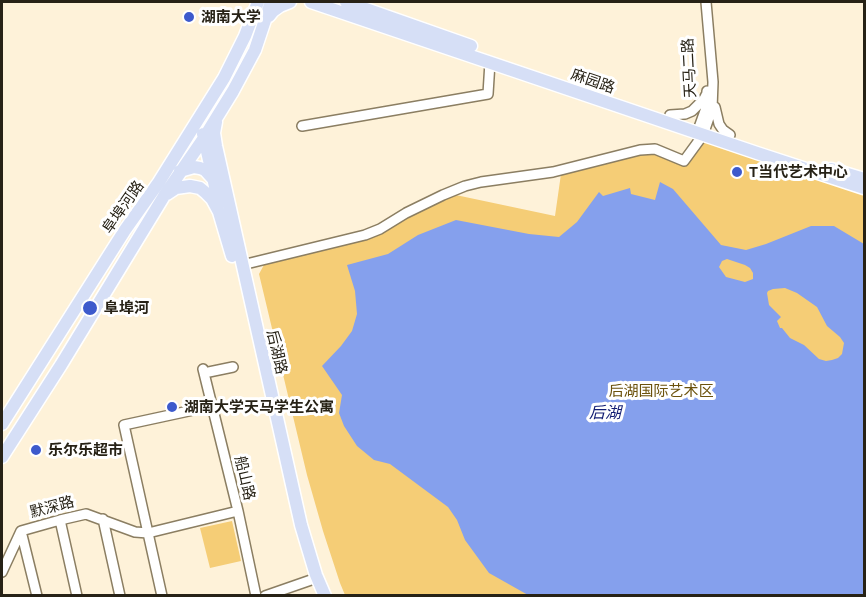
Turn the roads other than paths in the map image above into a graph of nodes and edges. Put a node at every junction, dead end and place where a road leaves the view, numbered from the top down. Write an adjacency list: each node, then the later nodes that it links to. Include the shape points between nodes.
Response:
1 (258, 2): 11 (main road, 阜埠河路, via 236,58)
2 (271, 2): 8 (main road)
3 (290, 2): 8 (main road, via 273,10)
4 (311, 2): 9 (main road, 麻园路)
5 (346, 2): 13 (main road, 麻园路)
6 (700, 2): 10 (street, 天马二路)
7 (706, 2): 10 (street)
8 (264, 25): 12 (main road, via 246,68)
9 (490, 62): 14 (street, via 488,94); 15 (main road, 麻园路)
10 (710, 93): 13 (street, via 692,111); 15 (street, via 712,110); 16 (street, via 719,124)
11 (208, 103): 17 (main road); 21 (main road, 阜埠河路)
12 (218, 113): 17 (main road); 24 (main road, 后湖路, via 214,133)
13 (670, 115): 15 (main road, 麻园路)
14 (302, 126)
15 (701, 130): 16 (main road, 麻园路); 22 (main road, 麻园路); 25 (street, via 684,161 655,149 640,150 553,172 481,182 443,195 365,235)
16 (730, 135): 19 (main road, 麻园路)
17 (204, 138): 18 (main road); 20 (main road)
18 (181, 171): 20 (main road, via 200,168); 21 (main road); 23 (main road)
19 (864, 179)
20 (214, 180): 24 (main road)
21 (159, 182): 28 (main road, 阜埠河路)
22 (864, 188)
23 (164, 196): 24 (main road, 后湖路, via 182,187 200,188); 29 (main road)
24 (227, 218): 25 (main road, 后湖路); 36 (main road, 后湖路, via 289,506)
25 (242, 265): 45 (main road, 后湖路, via 301,525)
26 (234, 367): 27 (street, 船山路, via 204,371)
27 (212, 406): 30 (street, 船山路); 34 (street, via 124,425)
28 (2, 424)
29 (2, 457)
30 (238, 511): 34 (street, 默深路); 42 (street, 船山路)
31 (103, 519): 32 (street, 默深路, via 86,514); 34 (street, 默深路); 40 (street)
32 (60, 520): 33 (street, 默深路); 39 (street)
33 (21, 531): 35 (street, 默深路); 38 (street)
34 (148, 533): 41 (street)
35 (2, 572)
36 (311, 580): 37 (street); 44 (main road, 后湖路)
37 (292, 591): 43 (street)
38 (37, 596)
39 (77, 596)
40 (120, 596)
41 (162, 596)
42 (256, 596)
43 (265, 596)
44 (318, 596)
45 (325, 596)

